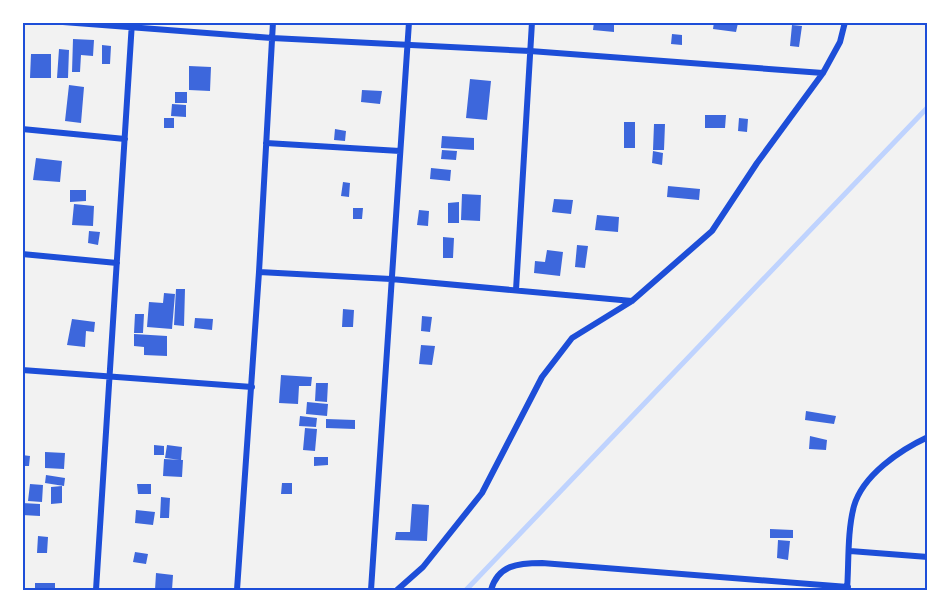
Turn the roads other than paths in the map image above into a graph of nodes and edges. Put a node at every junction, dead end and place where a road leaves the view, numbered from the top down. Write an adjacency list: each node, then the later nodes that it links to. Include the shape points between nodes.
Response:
1 (63, 22): 6 (street)
2 (273, 22): 7 (street)
3 (409, 22): 8 (street)
4 (532, 22): 9 (street)
5 (845, 22): 10 (street, via 840,42)
6 (132, 25): 7 (street); 12 (street)
7 (272, 38): 8 (street); 13 (street)
8 (408, 44): 9 (street); 14 (street)
9 (530, 51): 10 (street); 19 (street)
10 (823, 73): 20 (street, via 712,231)
11 (22, 129): 12 (street)
12 (125, 139): 16 (street)
13 (266, 143): 14 (street); 17 (street)
14 (400, 151): 18 (street)
15 (22, 254): 16 (street)
16 (117, 263): 22 (street)
17 (260, 272): 18 (street); 23 (street)
18 (391, 279): 19 (street); 30 (street)
19 (516, 290): 20 (street)
20 (632, 301): 31 (street, via 572,338 543,377 482,493 423,567)
21 (22, 370): 22 (street)
22 (110, 377): 23 (street); 28 (street)
23 (252, 387): 29 (street)
24 (926, 436): 25 (street, via 890,461 865,485 854,506)
25 (850, 551): 26 (street); 27 (street)
26 (927, 557)
27 (847, 589): 32 (street, via 521,563 504,569 494,578)
28 (96, 591)
29 (237, 591)
30 (371, 591)
31 (397, 591)
32 (491, 591)

